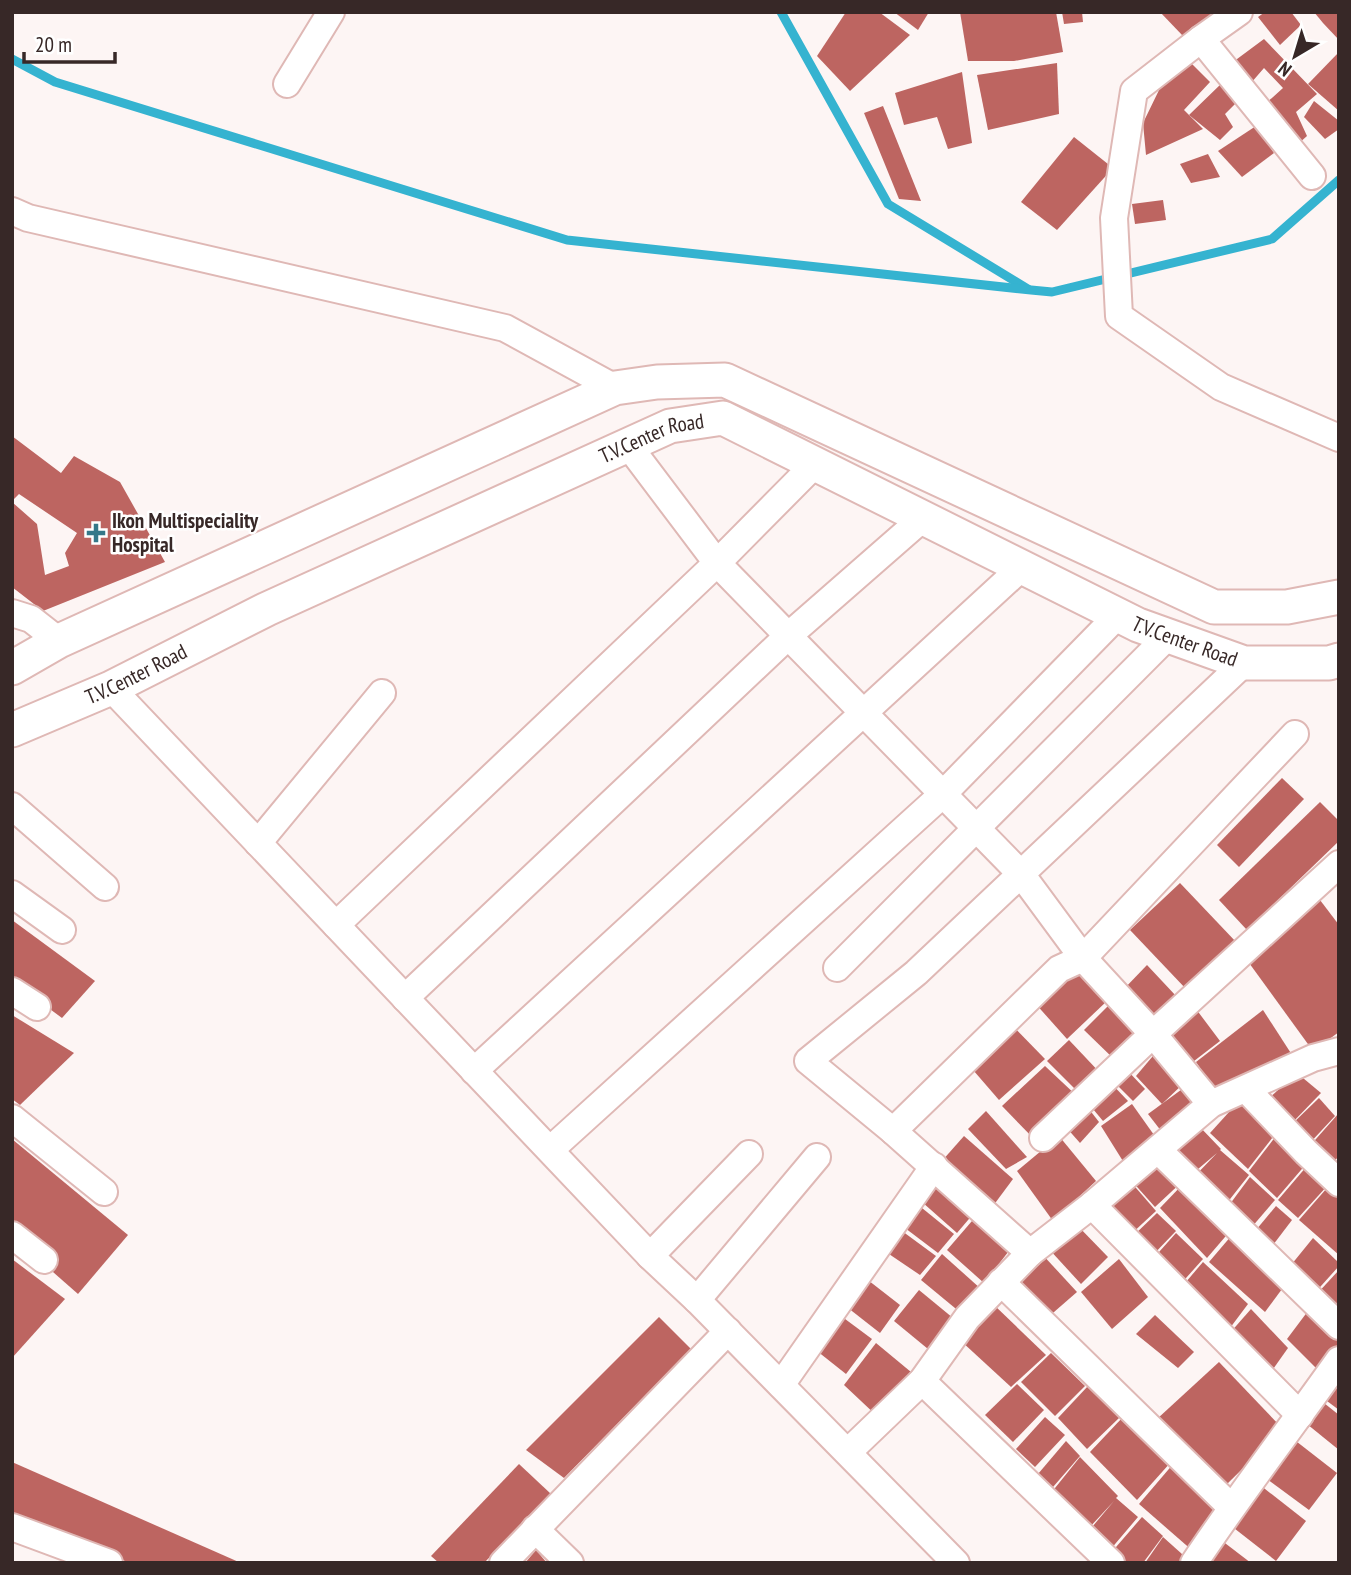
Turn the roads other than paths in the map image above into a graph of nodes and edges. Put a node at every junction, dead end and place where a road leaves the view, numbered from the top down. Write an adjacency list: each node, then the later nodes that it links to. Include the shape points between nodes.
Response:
1 (331, 12): 4 (street)
2 (1239, 12): 3 (street)
3 (1201, 39): 5 (street); 8 (street, via 1134,91 1114,218 1119,316 1221,387)
4 (287, 84)
5 (1312, 176)
6 (12, 211): 7 (street, via 505,328)
7 (615, 388): 14 (street, T.V.Center Road, via 724,380); 19 (street, T.V.Center Road)
8 (1339, 438)
9 (628, 445): 10 (street, T.V.Center Road, via 670,426 723,418); 12 (street); 23 (street, T.V.Center Road, via 267,609)
10 (815, 464): 11 (street, T.V.Center Road); 12 (street)
11 (923, 518): 13 (street, T.V.Center Road); 18 (street)
12 (717, 563): 18 (street); 36 (street)
13 (1021, 567): 17 (street, T.V.Center Road); 25 (street)
14 (1160, 582): 15 (street, T.V.Center Road, via 1214,607 1287,607); 17 (street)
15 (1339, 597)
16 (12, 613): 19 (street, via 31,619)
17 (1141, 625): 21 (street, T.V.Center Road); 28 (street); 30 (street)
18 (788, 636): 25 (street); 41 (street)
19 (59, 641): 22 (street, T.V.Center Road)
20 (1339, 660): 21 (street, T.V.Center Road)
21 (1244, 663): 33 (street)
22 (12, 668)
23 (111, 688): 26 (street, T.V.Center Road); 31 (street)
24 (382, 693): 31 (street)
25 (863, 712): 28 (street); 45 (street)
26 (12, 730)
27 (1295, 734): 38 (street)
28 (943, 794): 30 (street); 51 (street)
29 (12, 807): 34 (street)
30 (977, 828): 33 (street); 39 (street)
31 (258, 843): 36 (street)
32 (1339, 864): 43 (street)
33 (1021, 874): 38 (street); 49 (street, via 916,973 808,1061)
34 (105, 887)
35 (12, 894): 37 (street)
36 (336, 925): 41 (street)
37 (62, 929)
38 (1083, 958): 43 (street); 49 (street, via 1059,969)
39 (837, 968)
40 (12, 990): 42 (street)
41 (405, 998): 45 (street)
42 (37, 1007)
43 (1153, 1034): 47 (street); 50 (street)
44 (1339, 1051): 46 (street)
45 (474, 1071): 51 (street)
46 (1246, 1089): 47 (street); 56 (street)
47 (1211, 1104): 52 (street)
48 (12, 1118): 57 (street)
49 (893, 1131): 55 (street)
50 (1043, 1138)
51 (550, 1150): 61 (street)
52 (1158, 1150): 58 (street); 65 (street)
53 (748, 1154): 61 (street)
54 (817, 1157): 64 (street)
55 (934, 1166): 60 (street); 69 (street)
56 (1339, 1183)
57 (104, 1192)
58 (1092, 1205): 60 (street); 70 (street)
59 (12, 1236): 62 (street)
60 (1030, 1253): 63 (street)
61 (650, 1256): 64 (street)
62 (44, 1260)
63 (1001, 1282): 68 (street, via 967,1318); 72 (street)
64 (697, 1300): 66 (street)
65 (1339, 1326)
66 (728, 1331): 69 (street); 74 (street)
67 (1339, 1360): 70 (street)
68 (922, 1381): 71 (street); 79 (street)
69 (781, 1385): 71 (street)
70 (1300, 1415): 72 (street)
71 (848, 1452): 75 (street)
72 (1231, 1507): 80 (street)
73 (12, 1527): 76 (street)
74 (535, 1529): 77 (street); 78 (street)
75 (945, 1559)
76 (109, 1563)
77 (503, 1563)
78 (570, 1563)
79 (1111, 1563)
80 (1194, 1563)

